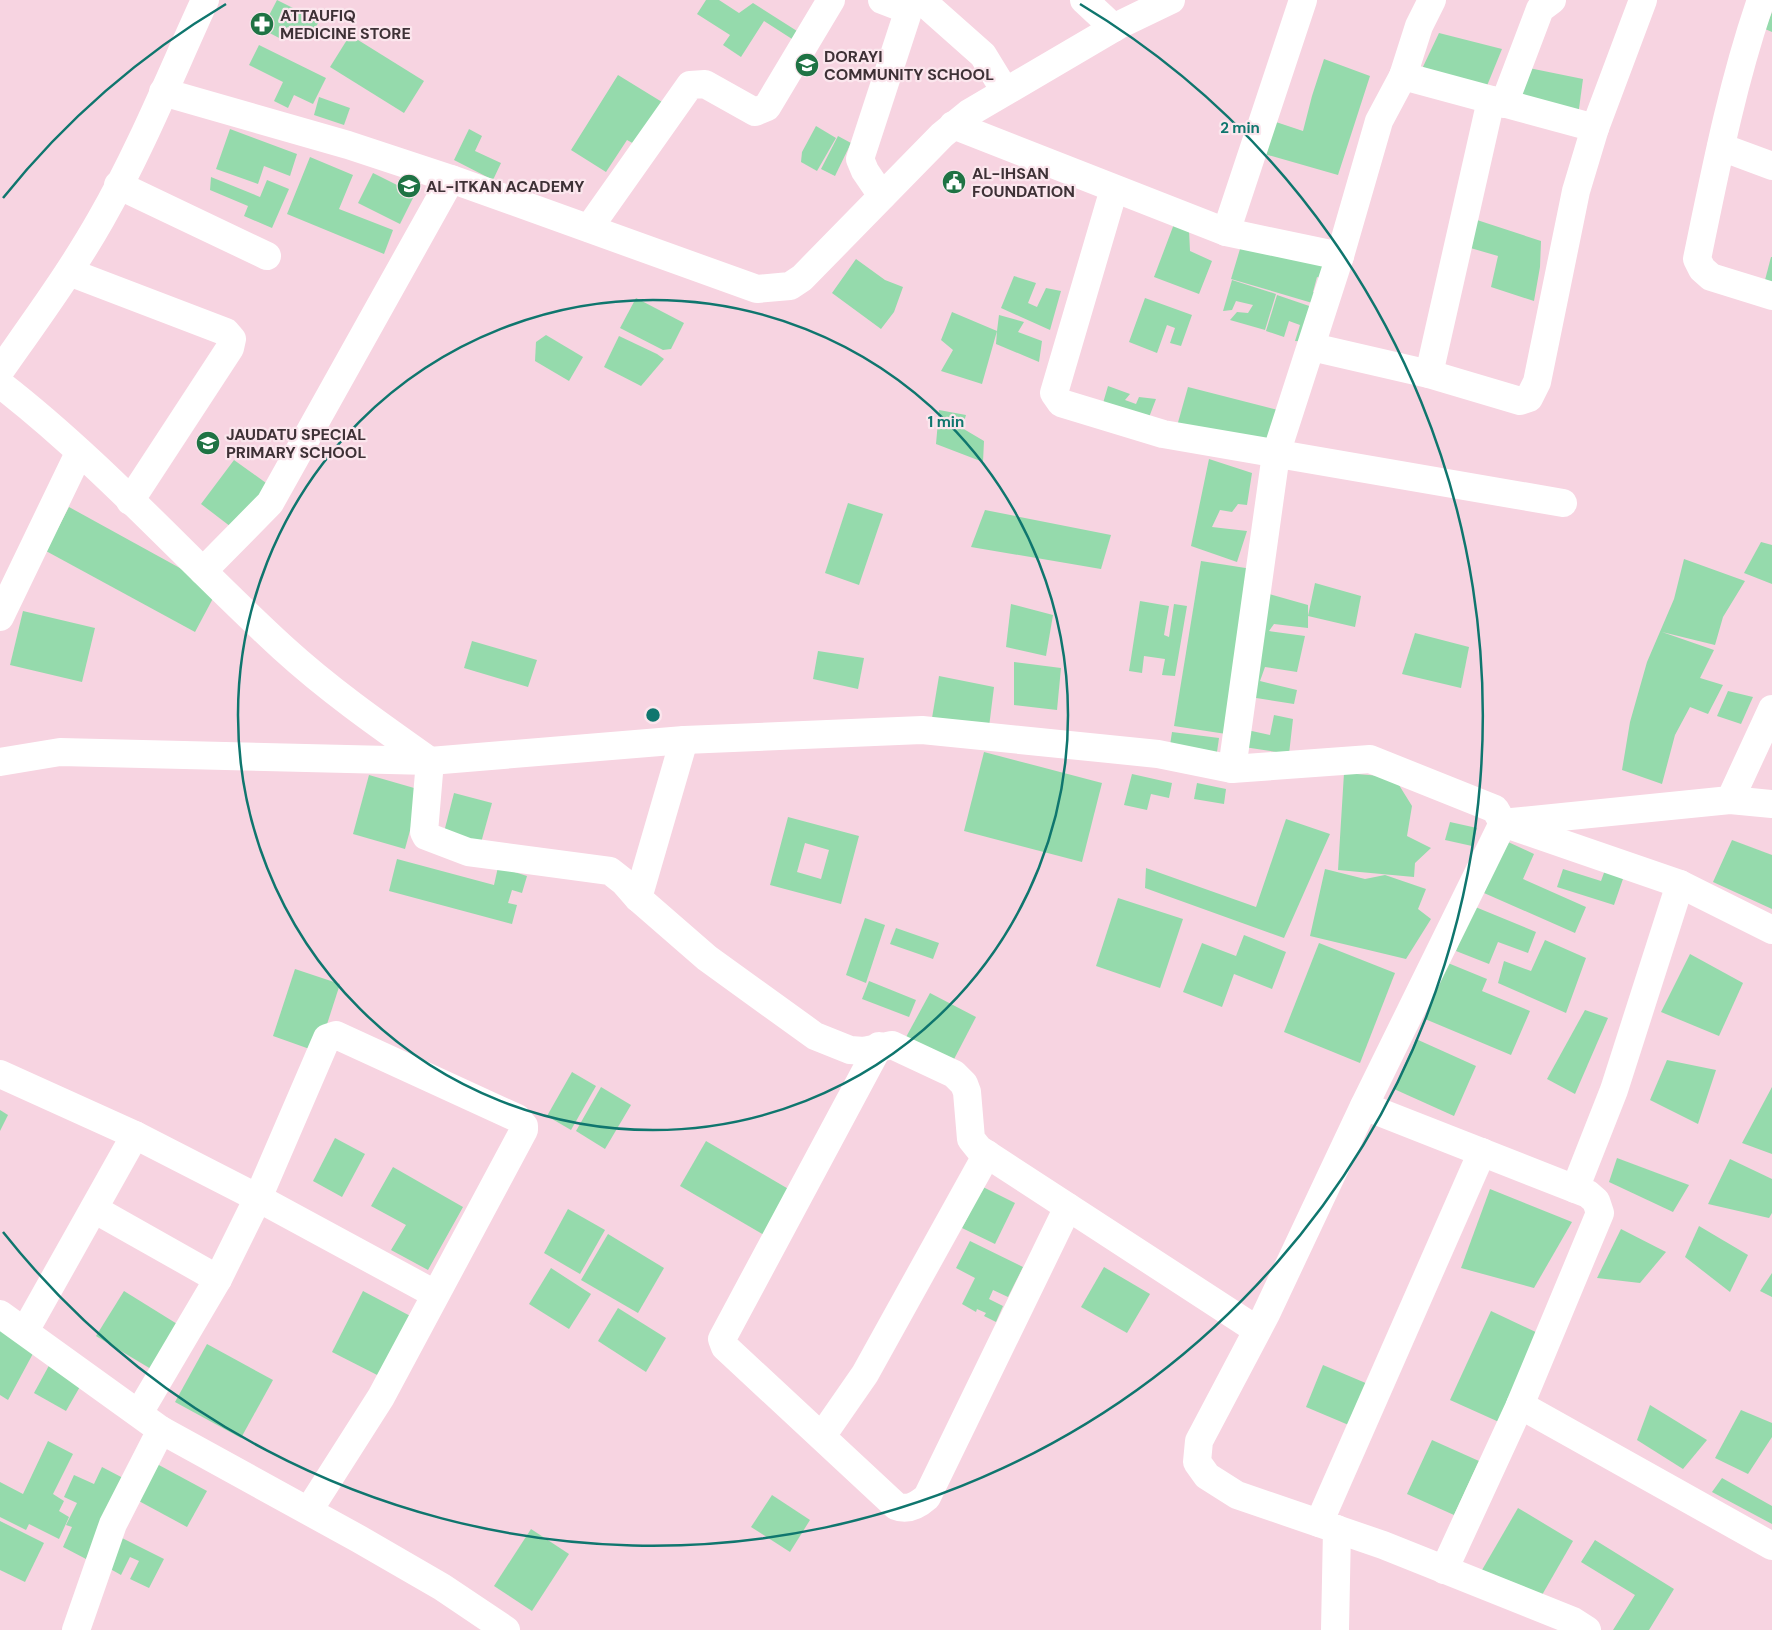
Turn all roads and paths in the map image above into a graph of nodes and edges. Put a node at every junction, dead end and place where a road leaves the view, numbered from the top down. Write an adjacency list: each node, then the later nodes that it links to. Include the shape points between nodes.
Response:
1 (204, 0): 16 (street)
2 (831, 0): 26 (street, via 767,107 761,111 755,112 705,84 690,85)
3 (882, 0): 11 (street)
4 (1084, 0): 12 (street)
5 (1171, 0): 12 (street)
6 (1303, 0): 27 (street)
7 (1432, 0): 14 (street, via 1419,26)
8 (1552, 0): 17 (street, via 1540,10)
9 (1643, 0): 19 (street)
10 (1755, 2): 13 (street)
11 (914, 4): 15 (street, via 983,55); 25 (street, via 860,159 864,171)
12 (1114, 28): 15 (street)
13 (1761, 35): 20 (street)
14 (1403, 76): 17 (street); 29 (street, via 1379,121)
15 (1006, 91): 18 (street)
16 (163, 92): 22 (street, via 348,145); 23 (street)
17 (1498, 102): 19 (street); 34 (street)
18 (954, 125): 24 (street); 25 (street)
19 (1595, 128): 34 (street, via 1576,191 1537,382 1529,398 1520,401)
20 (1721, 148): 21 (street); 31 (street, via 1697,259 1711,277)
21 (1772, 166)
22 (451, 179): 26 (street); 40 (street, via 270,503)
23 (118, 185): 28 (street); 30 (street)
24 (1114, 188): 27 (street); 37 (street, via 1054,394 1070,408 1163,434)
25 (882, 196): 26 (street, via 802,278 790,286 756,289)
26 (589, 228)
27 (1226, 232): 29 (street)
28 (267, 256)
29 (1340, 256): 32 (street)
30 (70, 272): 33 (street); 38 (street, via 226,332 232,339 230,348)
31 (1772, 296)
32 (1312, 347): 34 (street); 37 (street)
33 (0, 371)
34 (1429, 374)
35 (0, 384): 36 (street)
36 (79, 453): 38 (street); 41 (street)
37 (1276, 454): 39 (street); 46 (street)
38 (130, 501): 40 (street)
39 (1563, 503)
40 (203, 571): 44 (street, via 321,680)
41 (4, 600)
42 (1772, 709): 47 (street)
43 (684, 740): 44 (street); 46 (street, via 922,730 1158,754); 51 (street)
44 (430, 761): 45 (street, via 60,752); 51 (street, via 426,836 468,852 610,871)
45 (0, 762)
46 (1232, 769): 49 (street, via 1370,759 1495,809)
47 (1730, 800): 48 (street); 49 (street)
48 (1772, 804)
49 (1503, 823): 50 (street); 55 (street)
50 (1680, 884): 52 (street); 59 (street, via 1614,1090)
51 (638, 898): 53 (street, via 708,958 814,1036 850,1050 864,1051)
52 (1772, 930)
53 (879, 1046): 58 (street, via 892,1045 954,1074 964,1084 971,1139); 71 (street, via 722,1340 724,1348)
54 (0, 1074): 56 (street)
55 (1364, 1106): 57 (street); 66 (street)
56 (135, 1135): 60 (street); 62 (street)
57 (1482, 1152): 59 (street); 73 (street)
58 (987, 1154): 61 (street); 71 (street, via 865,1374)
59 (1575, 1189): 68 (street, via 1596,1201 1600,1213)
60 (258, 1198): 63 (street); 64 (street); 64 (street, via 327,1038 332,1035 516,1118 524,1130)
61 (1068, 1207): 66 (street); 71 (street, via 922,1502 902,1509 896,1506)
62 (94, 1209): 63 (street); 67 (street)
63 (218, 1279): 69 (street)
64 (434, 1294): 72 (street, via 381,1397)
65 (0, 1314): 67 (street)
66 (1258, 1330): 73 (street, via 1199,1441 1197,1462 1207,1476 1237,1495)
67 (25, 1331): 69 (street)
68 (1520, 1405): 74 (street); 75 (street)
69 (139, 1413): 70 (street)
70 (161, 1430): 72 (street); 76 (street, via 113,1524)
71 (822, 1436)
72 (309, 1510): 77 (street, via 442,1587)
73 (1328, 1526): 75 (street); 78 (street)
74 (1772, 1546)
75 (1444, 1570): 79 (street, via 1573,1621)
76 (76, 1630)
77 (506, 1630)
78 (1336, 1630)
79 (1587, 1630)

